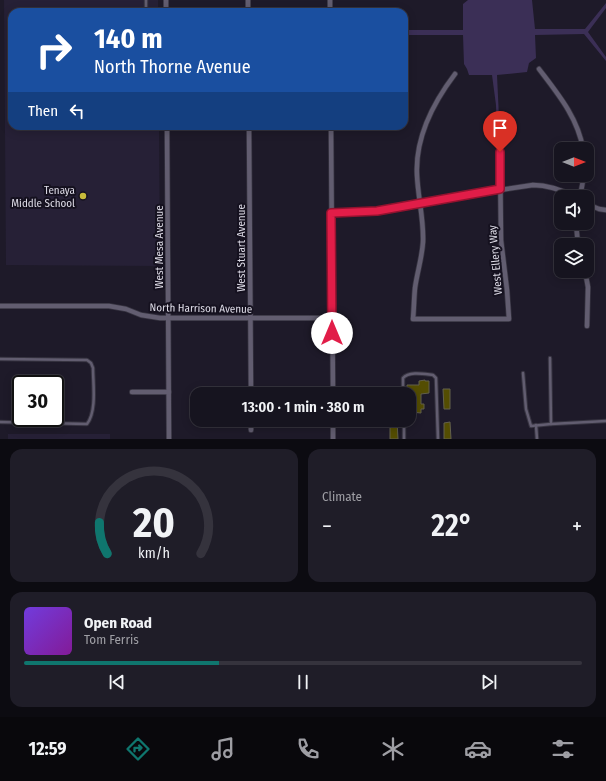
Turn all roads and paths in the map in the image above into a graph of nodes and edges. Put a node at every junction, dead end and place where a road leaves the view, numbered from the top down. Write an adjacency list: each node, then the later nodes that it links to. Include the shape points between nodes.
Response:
1 (539, 69): 6 (street, via 568,108)
2 (456, 74): 10 (street, via 434,106 419,148 417,174)
3 (167, 130): 16 (street, West Mesa Avenue)
4 (249, 130): 17 (street, West Stuart Avenue)
5 (331, 130): 13 (street)
6 (582, 142)
7 (500, 152): 8 (street, West Ellery Way)
8 (500, 189): 9 (street, via 544,185); 10 (street); 10 (street, West Ellery Way, via 500,240 508,290 509,318 414,318 423,226)
9 (560, 190)
10 (420, 202): 13 (street, via 377,211)
11 (594, 207): 12 (street)
12 (606, 210)
13 (331, 213): 18 (street)
14 (586, 278): 19 (street)
15 (0, 306): 16 (street, North Harrison Avenue, via 109,306 141,315)
16 (169, 318): 17 (street, North Harrison Avenue); 27 (street, West Mesa Avenue)
17 (250, 318): 18 (street, North Harrison Avenue); 23 (street, West Stuart Avenue)
18 (332, 318): 24 (street)
19 (587, 326)
20 (550, 358): 30 (lane)
21 (0, 359): 29 (lane, via 87,360 93,368 93,412 87,424)
22 (523, 373): 31 (lane, via 526,409 531,426)
23 (251, 387)
24 (333, 387)
25 (403, 387): 37 (lane, via 405,375 433,375 436,378)
26 (132, 392): 27 (street)
27 (170, 392): 34 (street, West Mesa Avenue)
28 (606, 421): 30 (lane)
29 (0, 422)
30 (551, 424): 31 (lane)
31 (536, 425): 38 (lane)
32 (333, 427): 35 (street)
33 (404, 427): 36 (lane)
34 (170, 439)
35 (333, 439)
36 (404, 439)
37 (438, 439)
38 (537, 439)

